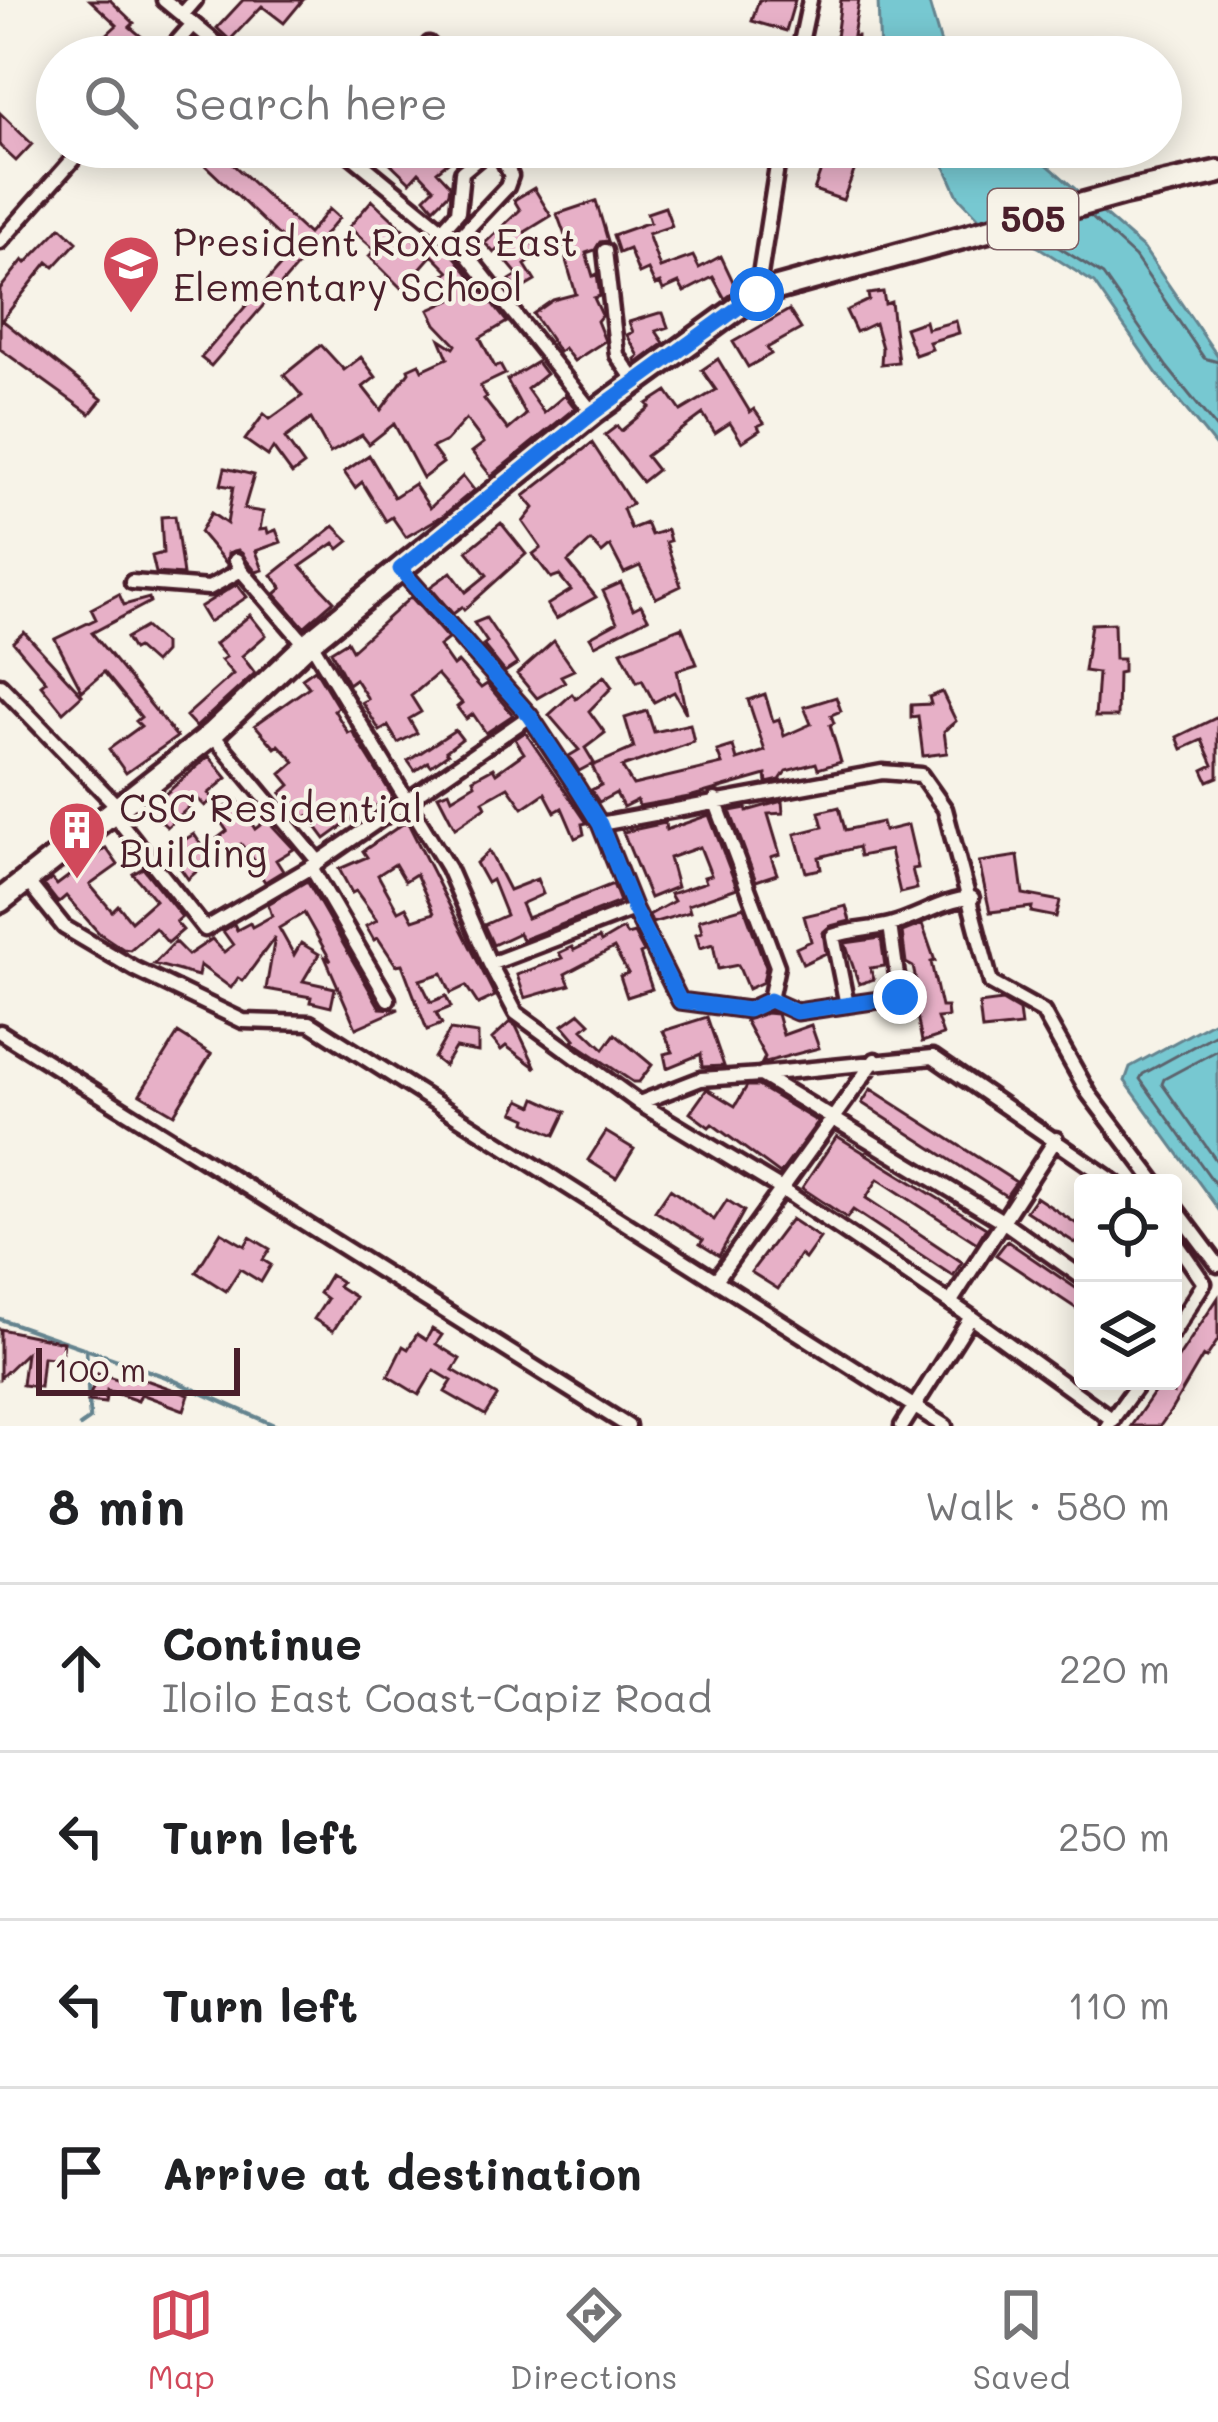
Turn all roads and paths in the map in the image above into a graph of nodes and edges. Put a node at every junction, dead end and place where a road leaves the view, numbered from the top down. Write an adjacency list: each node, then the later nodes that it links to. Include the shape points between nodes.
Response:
1 (164, 0): 4 (street)
2 (195, 0): 4 (street)
3 (810, 0): 7 (street)
4 (188, 19): 5 (street); 6 (street)
5 (177, 36)
6 (208, 36)
7 (802, 36)
8 (65, 168): 16 (street)
9 (367, 168): 14 (street)
10 (467, 168): 14 (street, via 458,212)
11 (507, 168): 15 (street, via 507,187)
12 (777, 168): 18 (street)
13 (1218, 172): 18 (main road, 505)
14 (442, 230): 15 (street)
15 (456, 241): 20 (street)
16 (0, 242)
17 (605, 251): 19 (street, via 617,355)
18 (757, 294): 19 (main road, 505)
19 (635, 381): 20 (main road, 505)
20 (593, 413): 21 (main road, 505)
21 (400, 569): 23 (main road, 505); 25 (street)
22 (132, 582): 23 (street, via 208,588 238,565)
23 (308, 643): 26 (main road, 505); 27 (street)
24 (0, 685): 29 (street)
25 (530, 716): 27 (street); 30 (street)
26 (212, 734): 29 (main road, 505); 31 (street)
27 (408, 797): 31 (street); 37 (street)
28 (715, 800): 30 (street); 33 (street, via 882,772 921,775 945,808); 39 (street, via 776,966)
29 (115, 809): 31 (street, via 205,929); 32 (main road, 505)
30 (600, 824): 35 (street)
31 (315, 864): 38 (street)
32 (27, 881): 34 (main road, 505); 55 (street, via 82,938 243,1021 310,1024)
33 (971, 898): 36 (street); 48 (street, via 991,983 1042,1012 1089,1094)
34 (0, 901)
35 (634, 909): 37 (street); 39 (street, via 680,1001 748,1010)
36 (890, 926): 40 (street, via 900,997); 40 (street, via 833,936)
37 (490, 964): 44 (street, via 516,1013)
38 (388, 999)
39 (770, 1000): 40 (street, via 796,1012)
40 (848, 1004)
41 (0, 1032): 62 (street)
42 (875, 1060): 43 (street); 45 (street); 46 (street, via 933,1057)
43 (761, 1075): 44 (street, via 701,1079); 45 (street)
44 (639, 1102): 49 (street)
45 (832, 1120): 49 (street); 51 (street)
46 (1057, 1139): 47 (street); 51 (street)
47 (1104, 1174)
48 (1149, 1174)
49 (782, 1190): 55 (street); 56 (street)
50 (1182, 1217): 53 (street)
51 (1004, 1222): 54 (street); 56 (street)
52 (1182, 1251): 58 (street, via 1204,1283)
53 (1218, 1265)
54 (1074, 1272)
55 (716, 1280): 60 (street)
56 (950, 1303): 57 (street)
57 (971, 1317): 60 (street); 61 (street)
58 (1182, 1318)
59 (1134, 1390): 61 (street)
60 (915, 1406): 63 (street); 64 (street)
61 (1110, 1423)
62 (628, 1426)
63 (902, 1426)
64 (945, 1426)

